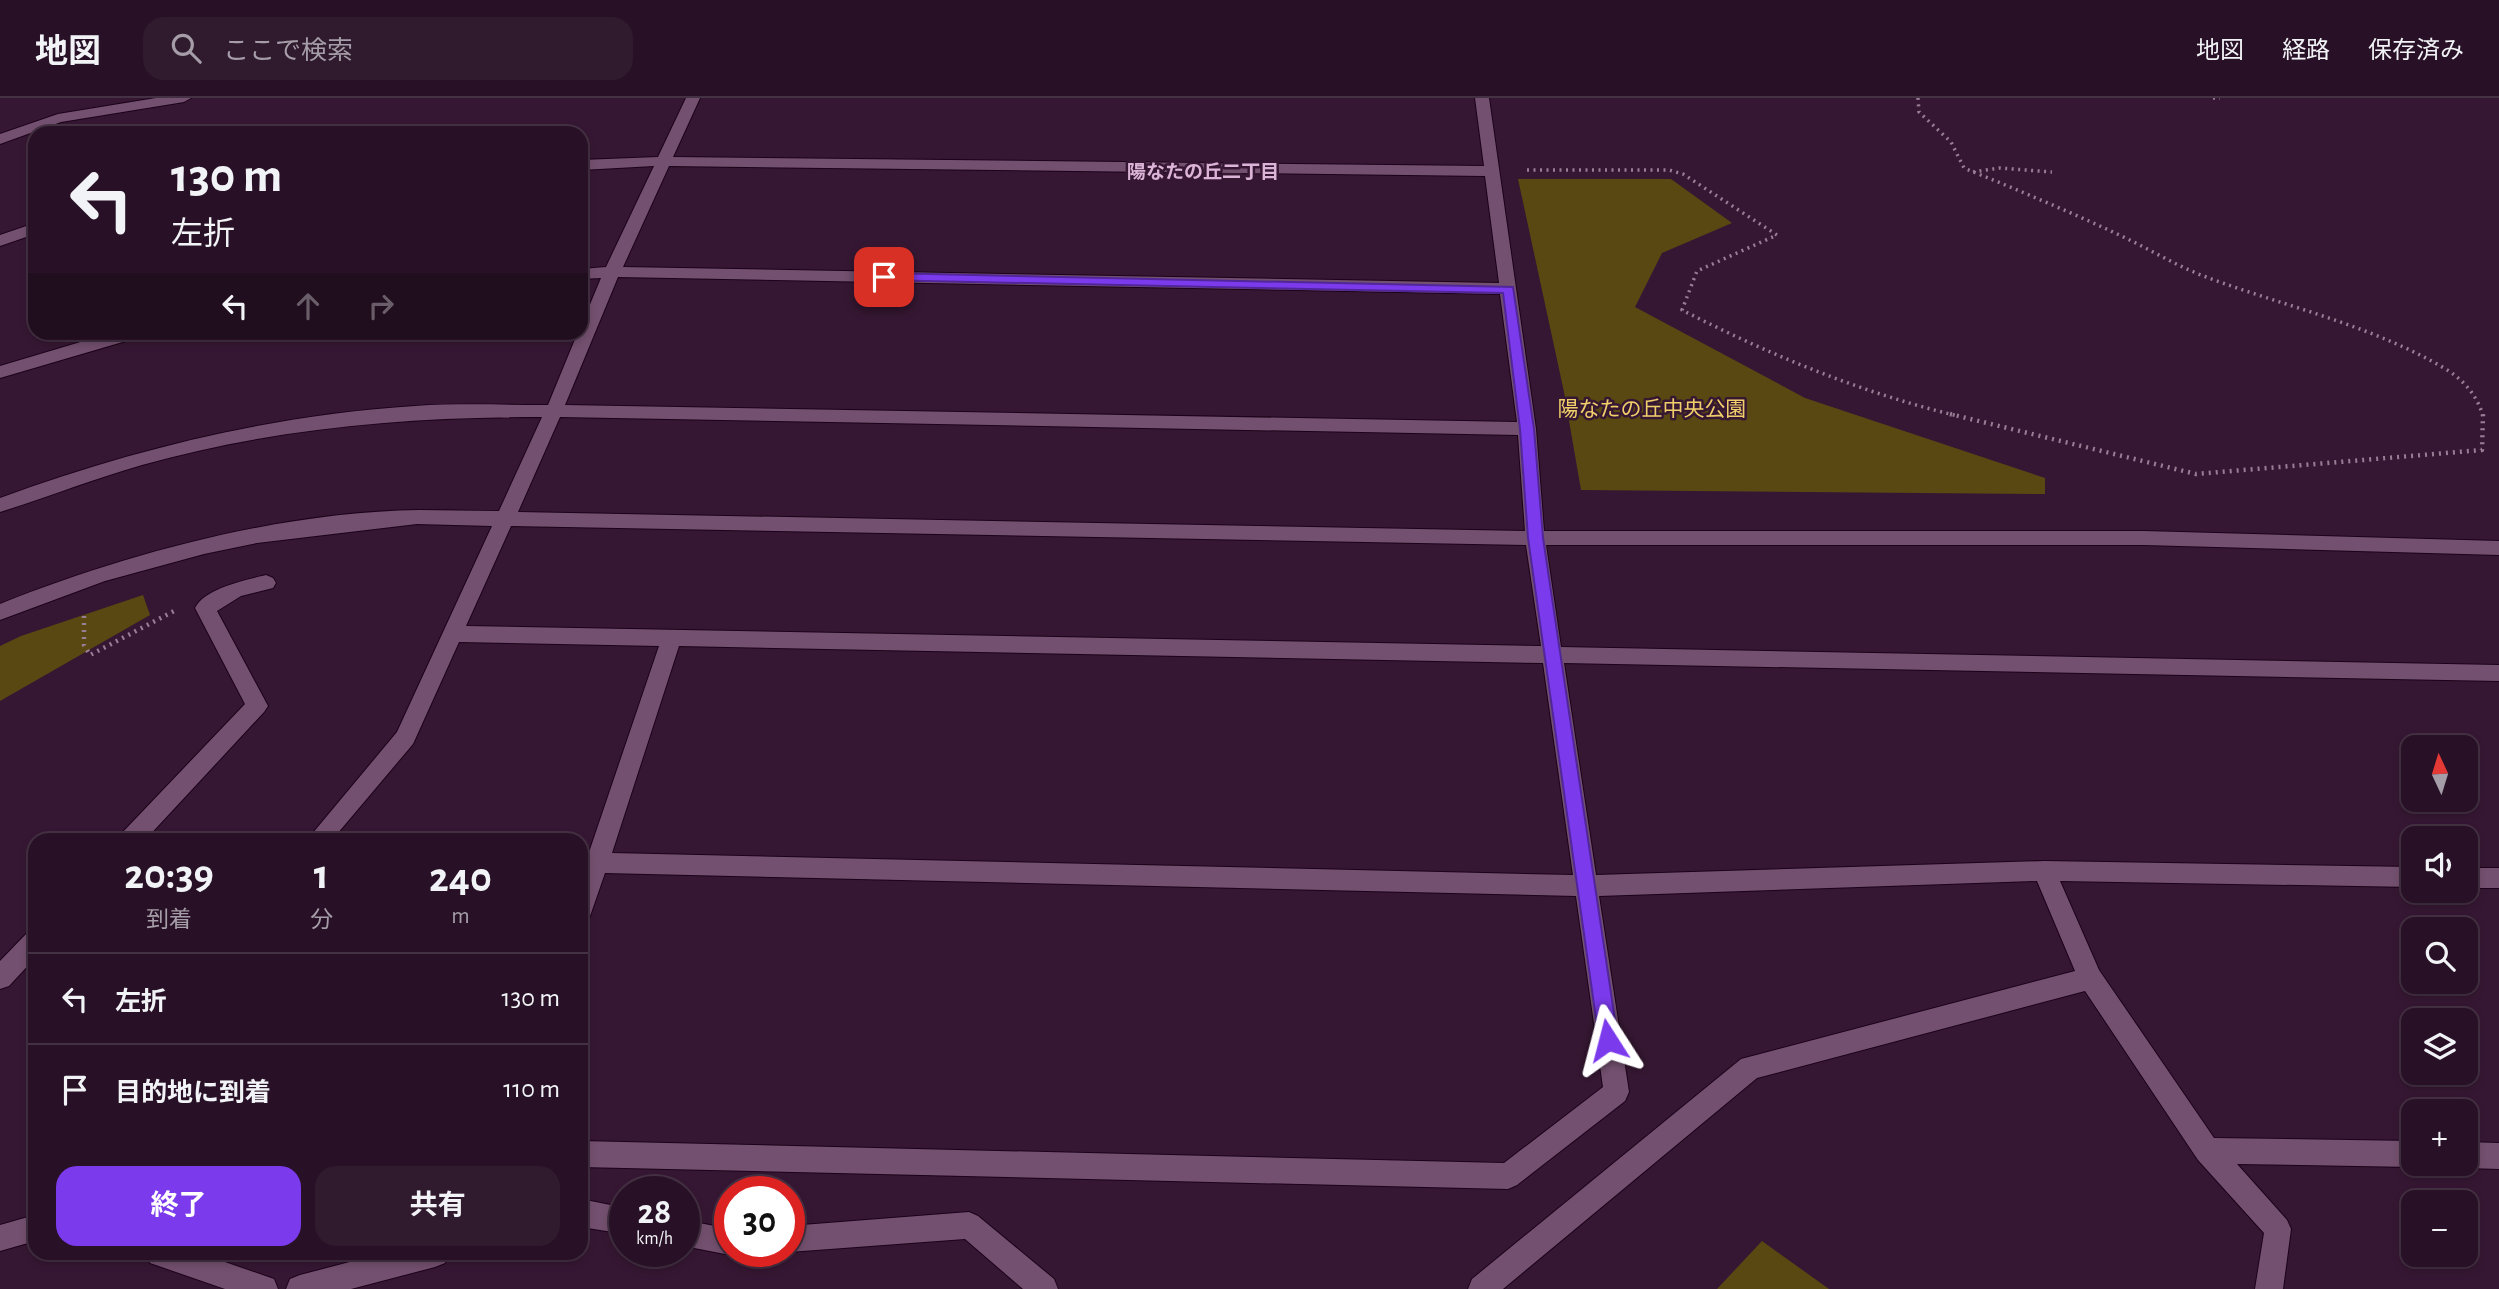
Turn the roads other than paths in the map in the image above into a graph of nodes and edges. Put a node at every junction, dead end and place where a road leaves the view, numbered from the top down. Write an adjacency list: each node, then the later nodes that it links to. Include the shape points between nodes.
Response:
1 (184, 98): 4 (street, via 58,118)
2 (693, 98): 7 (street)
3 (1482, 98): 9 (street)
4 (36, 126)
5 (28, 129): 6 (street)
6 (0, 139)
7 (664, 161): 8 (street); 9 (street); 12 (street)
8 (588, 165)
9 (1491, 171): 14 (street)
10 (28, 231): 11 (street)
11 (0, 241)
12 (612, 272): 13 (street); 14 (street); 15 (street)
13 (588, 274)
14 (1509, 289): 20 (street)
15 (588, 330)
16 (107, 340): 18 (street)
17 (584, 340): 19 (street)
18 (0, 372)
19 (554, 411): 20 (street); 21 (street, via 395,414 251,434 94,473); 22 (street)
20 (1527, 429): 23 (street)
21 (0, 505)
22 (506, 518): 23 (street); 26 (street, via 346,522 210,544 83,580); 27 (street)
23 (1535, 538): 24 (street, via 2144,538); 29 (street)
24 (2499, 548)
25 (265, 583): 31 (street, via 236,590 205,608 257,706)
26 (0, 612)
27 (454, 634): 28 (street); 32 (street, via 405,738)
28 (671, 640): 29 (street); 33 (street)
29 (1554, 655): 30 (street); 38 (street)
30 (2499, 673)
31 (137, 833)
32 (324, 833)
33 (597, 863): 38 (street); 39 (street)
34 (2045, 871): 35 (street); 38 (street); 42 (street)
35 (2401, 877)
36 (2478, 878): 37 (street)
37 (2499, 878)
38 (1585, 886): 44 (street, via 1616,1092 1508,1176)
39 (588, 890)
40 (28, 948): 41 (street)
41 (0, 978)
42 (2090, 978): 43 (street); 58 (street, via 1750,1068)
43 (2207, 1151): 45 (street); 59 (street, via 2278,1229)
44 (588, 1154)
45 (2401, 1154)
46 (2478, 1155): 47 (street)
47 (2499, 1156)
48 (588, 1213): 49 (street)
49 (609, 1218)
50 (28, 1230): 52 (street)
51 (805, 1237): 57 (street, via 969,1225)
52 (0, 1238)
53 (180, 1260): 55 (street)
54 (409, 1260): 56 (street)
55 (264, 1289)
56 (300, 1289)
57 (1044, 1289)
58 (1482, 1289)
59 (2269, 1289)

